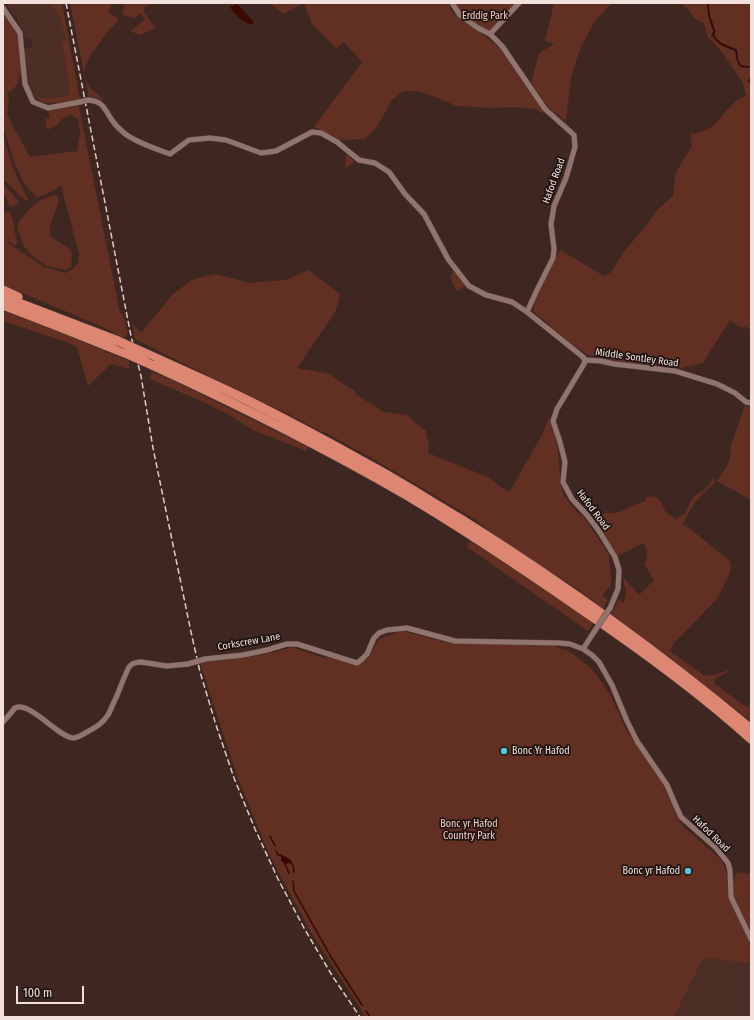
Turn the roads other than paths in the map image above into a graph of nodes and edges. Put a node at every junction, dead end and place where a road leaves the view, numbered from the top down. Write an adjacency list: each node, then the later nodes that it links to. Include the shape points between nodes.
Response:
1 (452, 3): 4 (street, Hafod Road, via 460,15)
2 (519, 3): 4 (street)
3 (3, 8): 8 (street, bridge, via 20,34 26,84 33,102 48,108 94,100 102,104 114,124 125,134 170,154 189,140 210,138 226,140 261,153 276,150 312,132 321,133 359,160 376,163 389,172 404,194 424,214 448,259 469,286 486,295 512,302)
4 (490, 34): 8 (street, Hafod Road, via 502,46 545,109 574,135 575,147 554,206 551,224 553,258)
5 (3, 290): 9 (highway)
6 (3, 297): 9 (highway)
7 (3, 306): 15 (highway, bridge, via 125,353 224,398 408,496 533,575 609,628 696,693)
8 (528, 312): 10 (street)
9 (88, 329): 14 (highway, bridge, via 251,402 372,467 462,520 643,643)
10 (585, 360): 11 (street, Middle Sontley Road, via 675,371 717,384); 12 (street, Hafod Road, bridge, via 557,409 553,421 565,462 563,482 572,499 599,530 615,557 619,570 618,589 610,608)
11 (751, 403)
12 (583, 649): 13 (street, Corkscrew Lane, bridge, via 560,643 455,641 407,628 387,630 374,638 367,654 357,663 297,644 188,664 167,666 137,662 129,667 103,722 76,738 62,733 21,707 15,708); 16 (street, Hafod Road, via 599,662 606,673 627,722 667,785 681,817 716,848 728,863 731,896)
13 (3, 722)
14 (751, 729)
15 (751, 739)
16 (751, 939)

